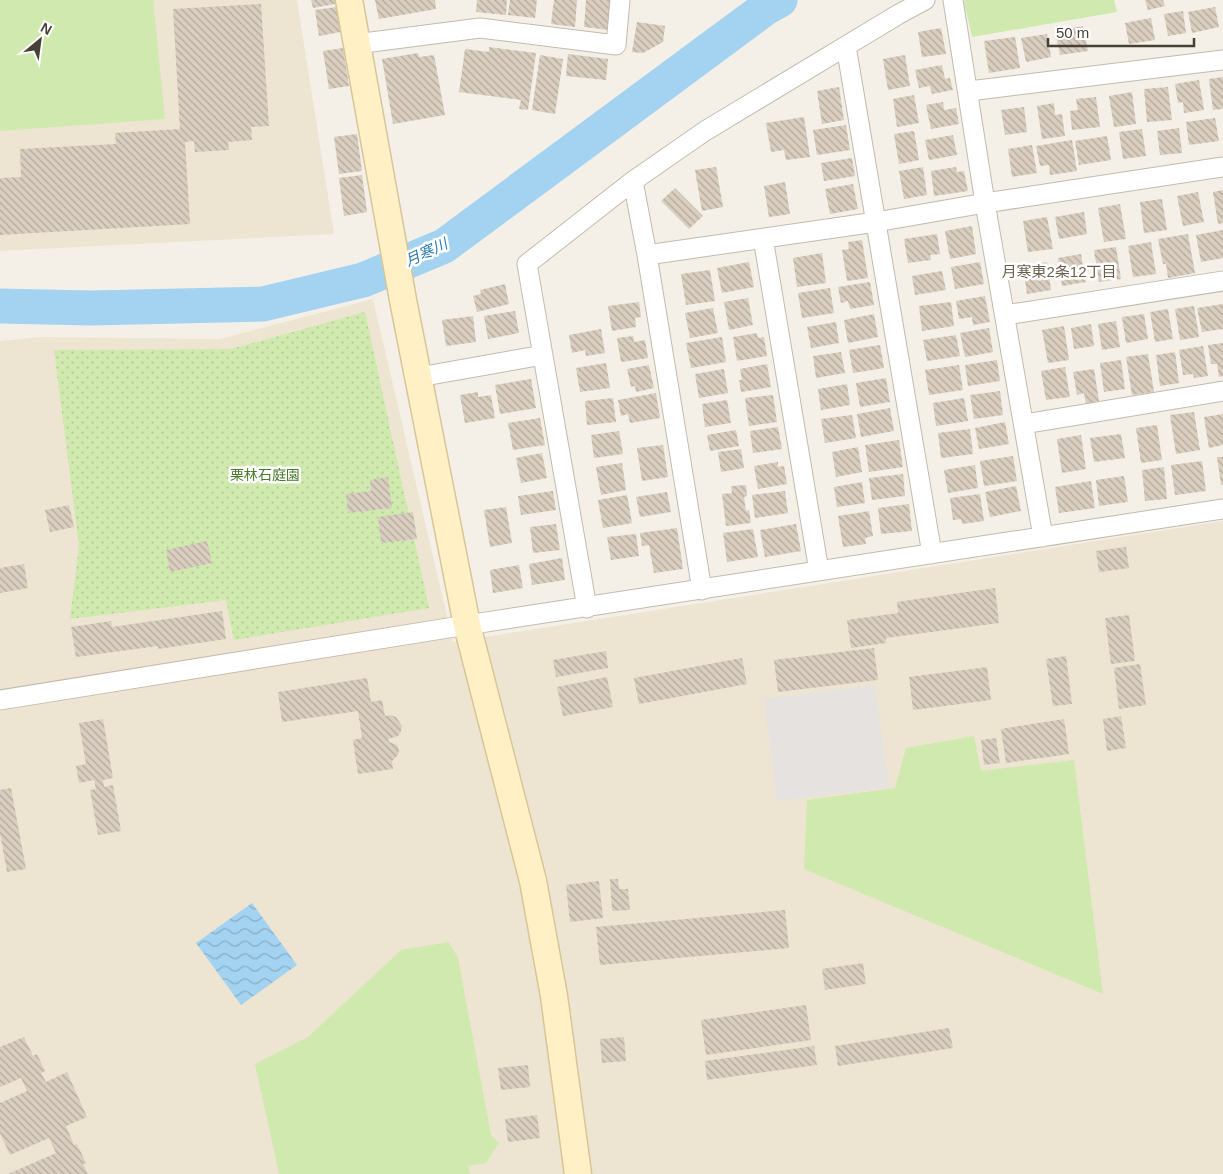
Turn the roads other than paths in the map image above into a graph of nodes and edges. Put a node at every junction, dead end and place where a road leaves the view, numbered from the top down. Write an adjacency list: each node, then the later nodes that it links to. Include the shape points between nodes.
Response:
1 (349, 0): 5 (street)
2 (620, 0): 5 (street, via 616,44 480,28)
3 (925, 0): 6 (street)
4 (953, 0): 8 (street)
5 (356, 44): 18 (street)
6 (846, 46): 10 (street, via 705,131); 12 (street)
7 (1223, 60): 8 (street)
8 (969, 91): 11 (street)
9 (1223, 167): 11 (street)
10 (633, 181): 14 (street); 17 (street, via 526,264)
11 (986, 203): 12 (street); 16 (street)
12 (876, 222): 13 (street); 23 (street)
13 (763, 238): 14 (street); 24 (street)
14 (647, 254): 25 (street)
15 (1223, 281): 16 (street)
16 (1005, 315): 20 (street)
17 (543, 355): 18 (street); 26 (street)
18 (418, 377): 27 (street)
19 (1223, 391): 20 (street)
20 (1024, 424): 22 (street)
21 (1223, 509): 22 (street)
22 (1043, 536): 23 (street)
23 (932, 554): 24 (street)
24 (819, 571): 25 (street)
25 (702, 590): 26 (street)
26 (587, 608): 27 (street)
27 (468, 625): 28 (street); 29 (street, via 534,881 554,996)
28 (0, 700)
29 (578, 1174)

